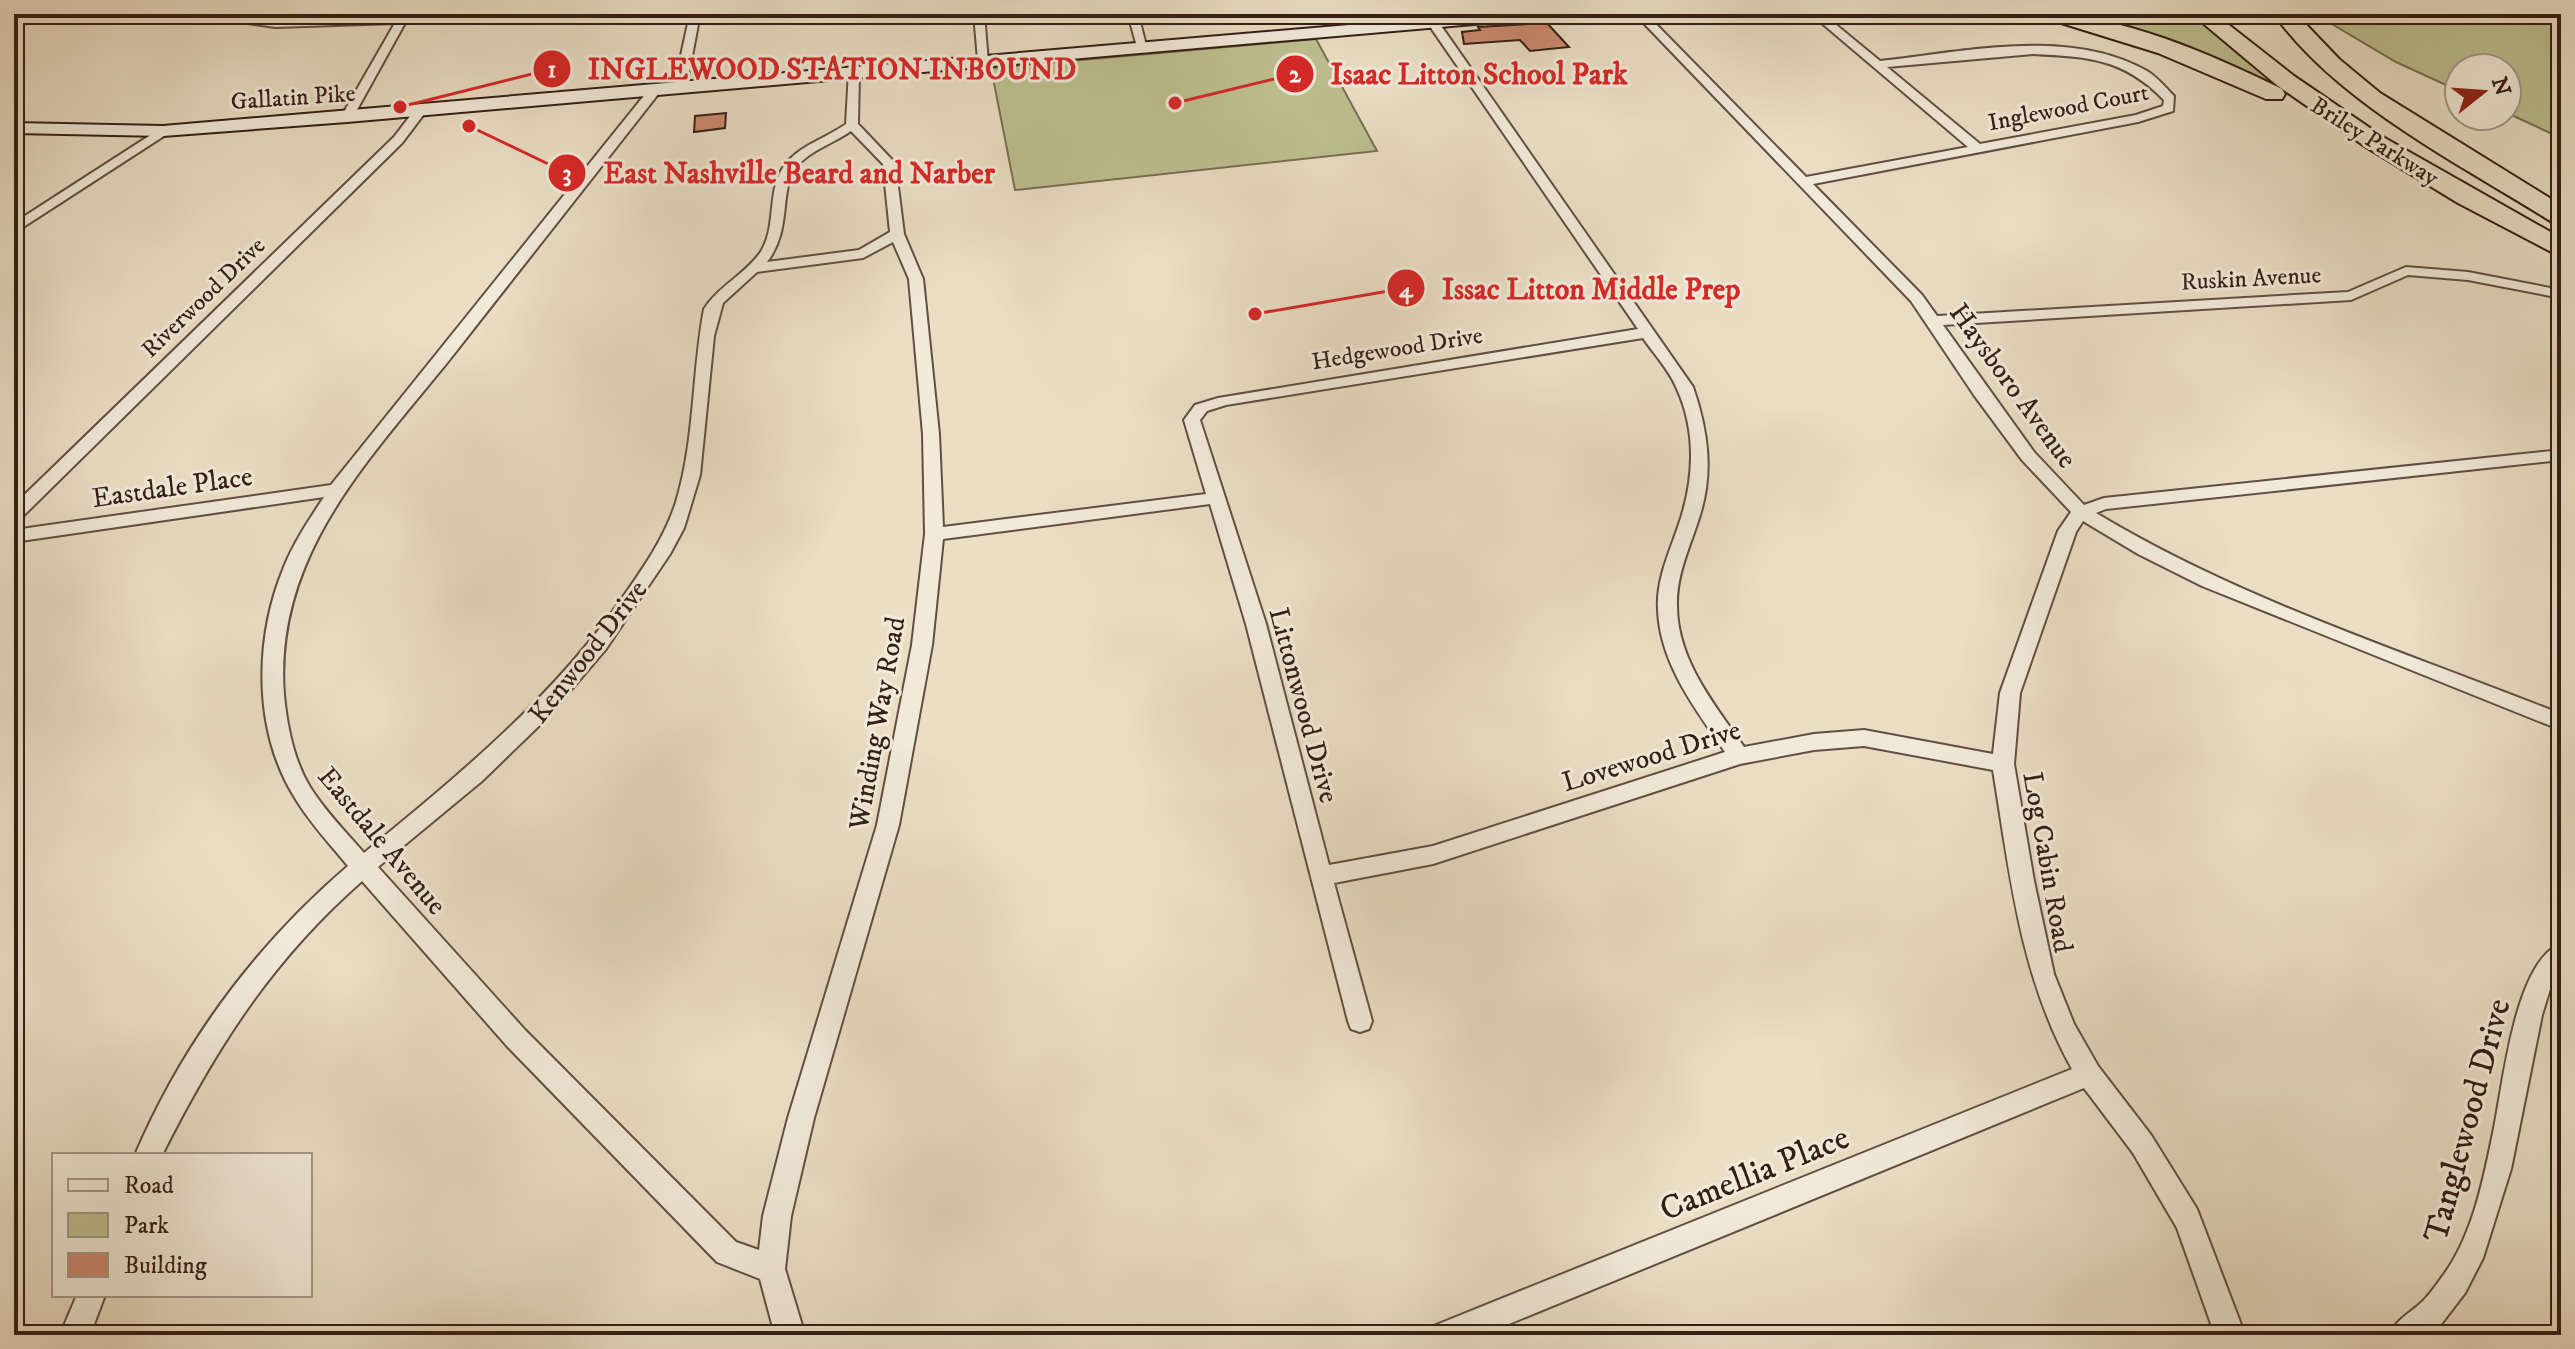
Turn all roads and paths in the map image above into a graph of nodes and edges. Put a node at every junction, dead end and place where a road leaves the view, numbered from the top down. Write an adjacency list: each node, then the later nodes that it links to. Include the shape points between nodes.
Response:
1 (240, 14): 14 (street, via 244,20 275,24)
2 (695, 14): 23 (street)
3 (979, 14): 20 (street)
4 (1133, 14): 18 (street)
5 (1292, 14): 17 (main road)
6 (1531, 14): 15 (main road, Gallatin Pike)
7 (1640, 14): 32 (street, Haysboro Avenue)
8 (1816, 14): 21 (street)
9 (2052, 14): 31 (highway, via 2229,70)
10 (2080, 14): 13 (highway)
11 (2202, 14): 31 (highway, Briley Parkway, via 2286,83)
12 (2284, 14): 33 (highway, via 2372,98)
13 (2144, 16)
14 (403, 17): 26 (street)
15 (1454, 17): 16 (main road, Gallatin Pike)
16 (1433, 22): 17 (main road, Gallatin Pike); 44 (street)
17 (1301, 33): 18 (main road, Gallatin Pike)
18 (1143, 47): 20 (main road, Gallatin Pike)
19 (2291, 55): 33 (highway, Briley Parkway, via 2369,112)
20 (984, 60): 22 (main road, Gallatin Pike)
21 (1876, 65): 30 (street); 30 (street, Inglewood Court, via 2060,50 2119,63 2163,88 2170,99 2169,108 2157,114)
22 (853, 73): 23 (main road, Gallatin Pike); 27 (street)
23 (680, 88): 24 (main road, Gallatin Pike)
24 (655, 90): 25 (main road, Gallatin Pike); 47 (street, Eastdale Avenue)
25 (421, 110): 26 (main road, Gallatin Pike); 50 (street, Riverwood Drive, via 398,140)
26 (347, 117): 29 (main road, Gallatin Pike)
27 (852, 125): 35 (street, Winding Way Road, via 889,163); 36 (street, via 787,169)
28 (14, 128): 29 (main road, Gallatin Pike)
29 (163, 131): 34 (street)
30 (1977, 148): 32 (street, Inglewood Court)
31 (2423, 172): 37 (highway, Briley Parkway)
32 (1806, 181): 43 (street, Haysboro Avenue)
33 (2561, 218)
34 (14, 229)
35 (897, 234): 38 (street); 40 (street, Winding Way Road)
36 (774, 243): 39 (street); 41 (street, Kenwood Drive)
37 (2561, 249)
38 (863, 254): 39 (street); 40 (street)
39 (820, 260): 41 (street)
40 (908, 260): 51 (street, Winding Way Road, via 920,299)
41 (750, 269): 56 (street, Kenwood Drive, via 721,291 711,309 689,486 675,528 613,627 530,725)
42 (2561, 294): 43 (street, Ruskin Avenue, via 2468,276 2406,271 2351,296)
43 (1935, 321): 49 (street, Haysboro Avenue, via 2028,456)
44 (1649, 332): 45 (street, Hedgewood Drive); 54 (street, via 1685,387 1702,450 1699,486 1672,566 1667,609 1676,654)
45 (1201, 408): 48 (street, Littonwood Drive, via 1192,420)
46 (2561, 455): 49 (street, via 2104,504)
47 (337, 490): 52 (street, Eastdale Place); 56 (street, Eastdale Avenue, via 292,570 275,639 273,683 279,736 298,786)
48 (1217, 498): 51 (street); 57 (street, Littonwood Drive)
49 (2081, 512): 53 (street, Haysboro Avenue, via 2209,582); 55 (street, Log Cabin Road, via 2067,531 2010,693)
50 (14, 515)
51 (934, 534): 62 (street, Winding Way Road, via 922,645 888,825 801,1118 777,1216)
52 (14, 536)
53 (2561, 722)
54 (1739, 756): 55 (street, Lovewood Drive, via 1864,738); 57 (street, Lovewood Drive, via 1433,855)
55 (2003, 764): 60 (street, Log Cabin Road, via 2042,974 2063,1029)
56 (363, 866): 61 (street, Kenwood Drive, via 291,933 232,1006); 62 (street, Eastdale Avenue, via 516,1038 727,1252)
57 (1322, 876): 59 (street, Littonwood Drive)
58 (2561, 954): 68 (street, Tanglewood Drive, via 2536,992 2480,1232 2456,1285 2422,1324)
59 (1360, 1021)
60 (2089, 1074): 66 (street, Camellia Place); 67 (street, Log Cabin Road, via 2142,1144 2187,1219)
61 (149, 1153)
62 (771, 1269): 65 (street, Winding Way Road)
63 (90, 1297): 64 (street)
64 (75, 1335)
65 (790, 1335)
66 (1446, 1335)
67 (2230, 1335)
68 (2404, 1335)

